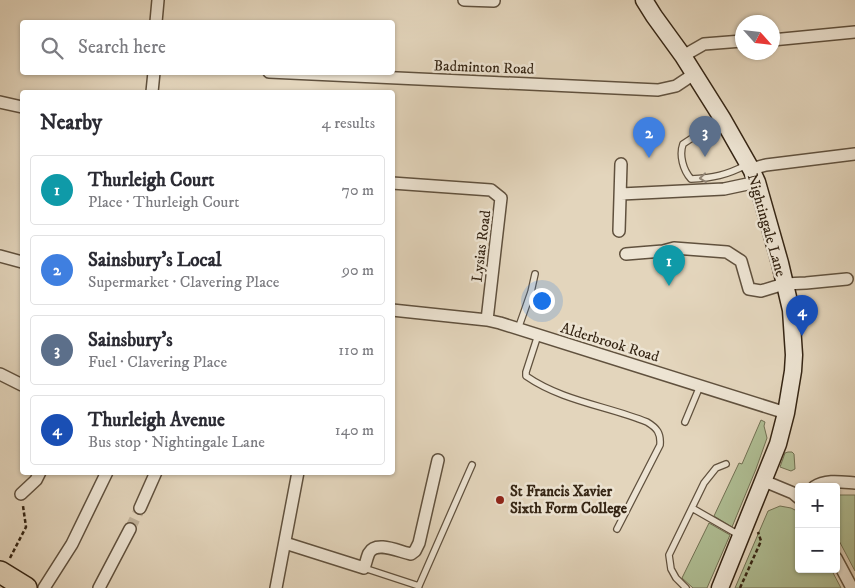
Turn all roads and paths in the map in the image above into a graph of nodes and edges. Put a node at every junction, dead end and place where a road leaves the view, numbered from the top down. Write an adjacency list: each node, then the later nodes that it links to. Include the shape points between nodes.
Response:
1 (158, 0): 5 (street)
2 (464, 0): 4 (street)
3 (644, 0): 9 (main road, Nightingale Lane)
4 (494, 1)
5 (156, 20)
6 (855, 32): 7 (street)
7 (780, 39)
8 (735, 42): 9 (street, via 704,44)
9 (683, 56): 10 (main road, Nightingale Lane)
10 (694, 74): 12 (street, Badminton Road, via 676,86 658,90); 16 (main road, Nightingale Lane)
11 (154, 75): 13 (street)
12 (334, 75)
13 (152, 90)
14 (0, 102): 15 (street)
15 (20, 107)
16 (722, 118): 19 (main road, Nightingale Lane); 19 (lane, one-way to 16, via 691,179 688,176 682,159 684,144)
17 (855, 154): 19 (street, via 766,165)
18 (621, 164): 21 (street)
19 (752, 172): 21 (street, via 724,189); 28 (main road, Nightingale Lane)
20 (395, 183): 30 (street, Lysias Road, via 491,190 501,198)
21 (620, 194): 22 (street)
22 (619, 231)
23 (626, 254): 28 (street, via 674,248 727,252 741,261 749,288 761,291)
24 (0, 256): 25 (street)
25 (20, 261)
26 (535, 274): 31 (lane)
27 (851, 278): 28 (street)
28 (784, 284): 36 (main road, Nightingale Lane, via 794,355)
29 (395, 310): 30 (street, Alderbrook Road)
30 (488, 320): 31 (street, Alderbrook Road)
31 (518, 329): 32 (street, Alderbrook Road)
32 (538, 335): 35 (street, Alderbrook Road); 53 (lane, via 526,376 580,401 647,422 658,432 660,445)
33 (0, 374): 34 (street)
34 (20, 384)
35 (700, 386): 36 (street, Alderbrook Road); 37 (lane)
36 (786, 413): 45 (main road, Nightingale Lane)
37 (685, 422)
38 (438, 460): 57 (street, via 415,551 411,554 377,547 370,551)
39 (726, 464): 51 (lane, via 710,474)
40 (472, 465): 59 (lane)
41 (38, 475): 48 (street)
42 (106, 475): 61 (street, via 72,544)
43 (155, 475): 50 (street)
44 (297, 475): 55 (street)
45 (764, 481): 49 (street); 54 (main road, Nightingale Lane)
46 (819, 483): 47 (street)
47 (855, 483)
48 (21, 494): 58 (path, via 26,527)
49 (795, 495)
50 (140, 508)
51 (692, 508): 54 (lane); 64 (lane, via 669,555 671,569)
52 (130, 529): 62 (street)
53 (617, 529)
54 (748, 532): 65 (main road, Nightingale Lane); 66 (path, via 762,541)
55 (285, 543): 57 (street); 63 (street)
56 (840, 566): 67 (street)
57 (364, 568): 59 (lane)
58 (0, 572): 60 (highway)
59 (418, 587)
60 (26, 588)
61 (44, 588)
62 (99, 588)
63 (276, 588)
64 (686, 588)
65 (720, 588)
66 (740, 588)
67 (852, 588)

